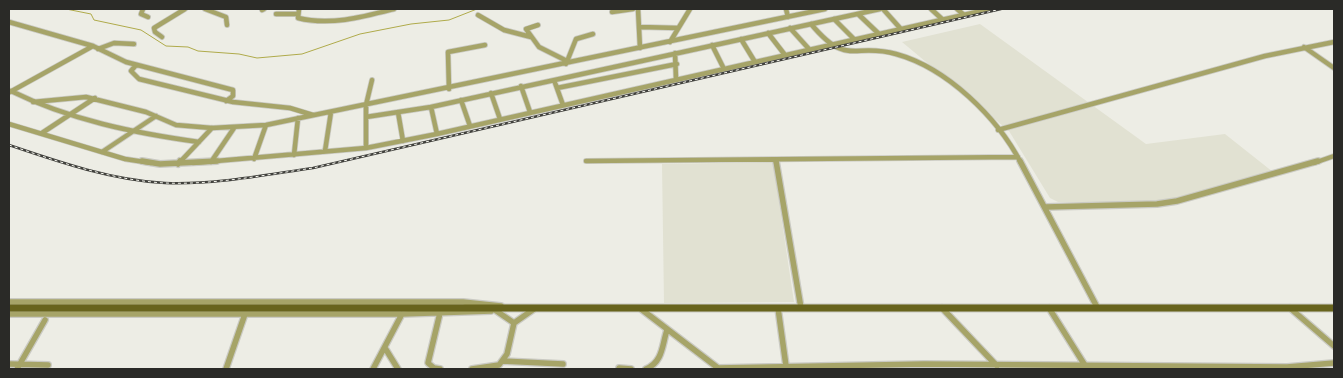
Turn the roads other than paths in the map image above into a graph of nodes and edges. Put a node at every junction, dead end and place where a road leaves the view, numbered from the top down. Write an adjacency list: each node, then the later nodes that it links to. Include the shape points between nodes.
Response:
1 (143, 9): 23 (street, via 141,14)
2 (185, 9): 37 (street, via 154,28)
3 (205, 9): 28 (street, via 226,17)
4 (299, 9): 18 (street)
5 (394, 9): 18 (street, via 339,20 310,21 300,19)
6 (633, 9): 16 (street)
7 (638, 9): 30 (street)
8 (690, 9): 31 (street, via 688,20)
9 (786, 9): 22 (street)
10 (825, 9): 22 (street)
11 (881, 9): 19 (street); 33 (street)
12 (931, 9): 24 (street)
13 (957, 9): 20 (street)
14 (983, 9): 15 (street); 20 (street)
15 (990, 9)
16 (612, 12)
17 (276, 14): 18 (street)
18 (298, 14)
19 (858, 14): 25 (street); 35 (street)
20 (963, 14): 24 (street)
21 (478, 15): 38 (street, via 504,30)
22 (788, 17): 41 (street)
23 (148, 18)
24 (942, 18): 33 (street)
25 (834, 19): 27 (street); 40 (street)
26 (9, 22): 47 (street)
27 (811, 24): 32 (street); 44 (street)
28 (227, 25)
29 (538, 25): 38 (street, via 526,29)
30 (640, 27): 31 (street); 49 (street)
31 (678, 28): 41 (street)
32 (790, 28): 34 (street); 51 (street)
33 (900, 28): 35 (street)
34 (768, 33): 39 (street); 53 (street)
35 (878, 33): 40 (street)
36 (593, 34): 56 (street, via 576,38)
37 (162, 37)
38 (531, 37): 56 (street, via 540,47)
39 (741, 38): 46 (street); 55 (street)
40 (854, 39): 44 (street)
41 (670, 42): 49 (street)
42 (1334, 42): 48 (street)
43 (134, 44): 50 (street, via 114,43)
44 (831, 44): 51 (street); 91 (street, via 846,50 895,54 924,65 969,100)
45 (485, 45): 67 (street, via 448,52)
46 (712, 45): 52 (street); 60 (street)
47 (93, 46): 50 (street); 68 (street)
48 (1304, 47): 59 (street); 91 (street)
49 (640, 48): 54 (street)
50 (98, 49): 57 (street)
51 (809, 50): 53 (street)
52 (675, 53): 58 (street); 61 (street)
53 (785, 55): 55 (street)
54 (575, 62): 56 (street); 61 (street)
55 (755, 62): 60 (street)
56 (567, 63): 67 (street)
57 (136, 64): 72 (street, via 131,72 140,79); 72 (street, via 234,90 233,96)
58 (677, 64): 62 (street); 66 (street)
59 (1334, 68)
60 (724, 69): 62 (street)
61 (578, 74): 64 (street)
62 (676, 79): 74 (street)
63 (372, 80): 75 (street)
64 (554, 80): 65 (street); 66 (street)
65 (521, 86): 69 (street); 79 (street)
66 (557, 88): 74 (street)
67 (449, 89): 75 (street)
68 (10, 92): 73 (street)
69 (491, 93): 71 (street); 85 (street)
70 (96, 98): 73 (street); 80 (street); 82 (street)
71 (461, 100): 76 (street); 88 (street)
72 (226, 101): 81 (street, via 290,108)
73 (33, 102): 80 (street)
74 (563, 105): 79 (street)
75 (366, 106): 77 (street); 84 (street)
76 (431, 107): 78 (street); 94 (street)
77 (331, 112): 81 (street); 99 (street)
78 (398, 112): 84 (street); 95 (street)
79 (530, 112): 85 (street)
80 (71, 114): 92 (street); 93 (street)
81 (314, 115): 83 (street)
82 (156, 116): 89 (street, via 176,125); 92 (street)
83 (298, 118): 87 (street); 100 (street)
84 (366, 118): 97 (street)
85 (500, 120): 88 (street)
86 (9, 124): 93 (street)
87 (266, 125): 90 (street); 103 (street)
88 (470, 126): 94 (street)
89 (212, 128): 90 (street); 96 (street)
90 (234, 128): 106 (street)
91 (998, 130): 102 (street)
92 (131, 131): 96 (street); 98 (street)
93 (42, 134): 98 (street)
94 (437, 134): 95 (street)
95 (403, 141): 97 (street)
96 (199, 142): 107 (street)
97 (366, 148): 99 (street)
98 (102, 152): 107 (street, via 139,162)
99 (325, 152): 100 (street)
100 (294, 155): 103 (street)
101 (1334, 156): 108 (street, via 1290,171 1157,204)
102 (1018, 157): 104 (street); 108 (street)
103 (254, 159): 106 (street)
104 (776, 160): 105 (street); 115 (street)
105 (586, 161)
106 (211, 162): 107 (street)
107 (178, 164)
108 (1046, 207): 112 (street)
109 (9, 302): 110 (street, via 463,302)
110 (506, 307): 111 (main road); 113 (main road); 121 (street)
111 (536, 307): 120 (main road); 127 (street)
112 (1097, 307): 117 (main road); 118 (main road)
113 (9, 308)
114 (778, 308): 115 (main road); 120 (main road); 136 (street)
115 (802, 308): 116 (main road)
116 (942, 308): 117 (main road); 143 (street)
117 (1049, 308): 144 (street)
118 (1290, 308): 119 (main road); 129 (street)
119 (1334, 308)
120 (641, 309): 128 (street)
121 (496, 310): 122 (street); 127 (street)
122 (440, 313): 125 (street); 148 (street, via 428,363)
123 (9, 314): 124 (street)
124 (245, 314): 125 (street); 145 (street)
125 (402, 314): 130 (street)
126 (46, 320): 137 (street)
127 (514, 323): 131 (street, via 507,354)
128 (667, 330): 140 (street); 151 (street, via 657,364)
129 (1334, 346)
130 (385, 348): 146 (street); 147 (street)
131 (502, 361): 134 (street); 149 (street, via 494,367)
132 (1334, 363): 144 (street, via 1287,367)
133 (9, 364): 137 (street)
134 (563, 364)
135 (48, 365): 137 (street)
136 (786, 366): 138 (street); 141 (street)
137 (19, 367)
138 (777, 367): 140 (street)
139 (619, 368): 150 (street)
140 (719, 368)
141 (811, 368): 142 (street)
142 (827, 368): 143 (street, via 924,364)
143 (999, 368): 144 (street)
144 (1086, 368)
145 (226, 369)
146 (374, 369)
147 (398, 369)
148 (440, 369)
149 (472, 369)
150 (631, 369)
151 (646, 369)

